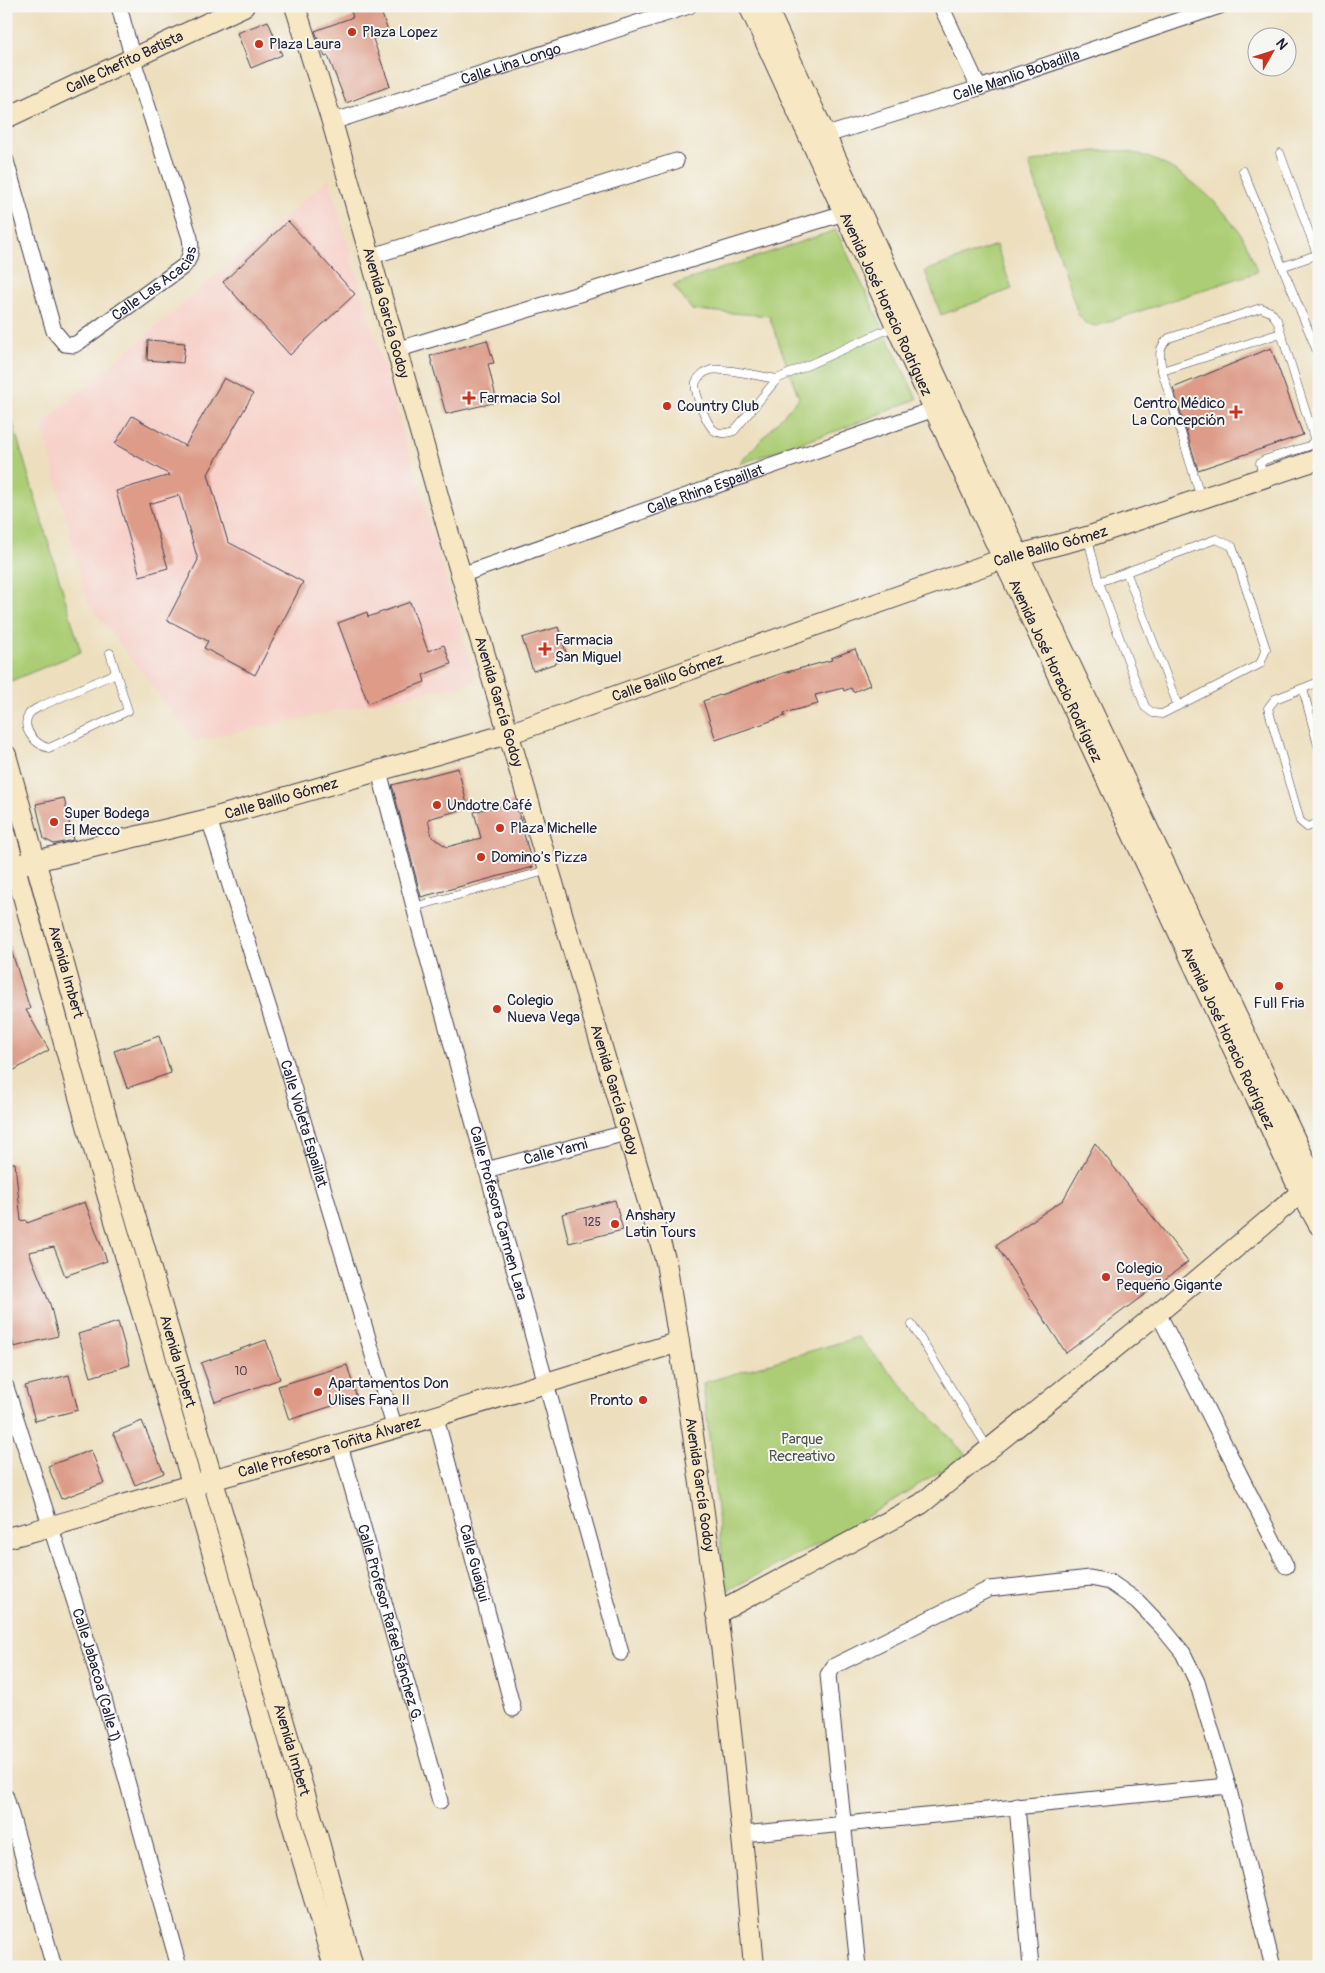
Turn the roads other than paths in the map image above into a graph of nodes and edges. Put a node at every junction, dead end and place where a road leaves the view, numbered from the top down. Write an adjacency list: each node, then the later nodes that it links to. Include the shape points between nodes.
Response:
1 (119, 6): 9 (street, Calle Las Acacias)
2 (244, 6): 9 (main road, Calle Chefito Batista)
3 (295, 6): 12 (main road, Avenida García Godoy)
4 (689, 6): 12 (street, Calle Lina Longo)
5 (749, 6): 13 (main road, Avenida José Horacio Rodríguez)
6 (766, 6): 13 (main road, Avenida José Horacio Rodríguez)
7 (941, 6): 10 (street)
8 (1220, 6): 10 (street, Calle Manlio Bobadilla)
9 (133, 60): 11 (main road, Calle Chefito Batista); 15 (street, Calle Las Acacias, via 190,238 190,254 184,266 74,344 65,344 54,331)
10 (979, 88): 13 (street, Calle Manlio Bobadilla)
11 (6, 118)
12 (332, 122): 20 (main road, Avenida García Godoy)
13 (819, 138): 18 (main road, Avenida José Horacio Rodríguez); 28 (main road, Avenida José Horacio Rodríguez, via 912,318)
14 (1280, 152): 19 (lane)
15 (6, 161)
16 (676, 161): 20 (street)
17 (1243, 171): 21 (lane)
18 (844, 214): 22 (main road, Avenida José Horacio Rodríguez); 24 (street)
19 (1318, 254): 21 (lane)
20 (369, 258): 24 (main road, Avenida García Godoy)
21 (1284, 266): 25 (lane)
22 (897, 325): 27 (lane); 28 (main road, Avenida José Horacio Rodríguez)
23 (1281, 332): 26 (lane); 26 (lane, via 1278,320 1261,308 1169,338 1159,353); 30 (lane, via 1314,438 1308,446 1260,463)
24 (396, 350): 35 (main road, Avenida García Godoy)
25 (1319, 356)
26 (1162, 371): 31 (lane)
27 (777, 379): 27 (lane, via 713,370 700,374 695,383 707,421 715,431 724,434 734,431)
28 (941, 407): 33 (main road, Avenida José Horacio Rodríguez); 35 (street, Calle Rhina Espaillat)
29 (1319, 459): 30 (main road, Calle Balilo Gómez)
30 (1263, 478): 31 (main road, Calle Balilo Gómez)
31 (1201, 498): 32 (main road, Calle Balilo Gómez)
32 (1087, 537): 33 (main road, Calle Balilo Gómez); 36 (lane)
33 (1011, 557): 42 (main road, Calle Balilo Gómez); 57 (main road, Avenida José Horacio Rodríguez)
34 (1127, 574): 36 (lane); 41 (lane); 41 (lane, via 1216,539 1232,546 1266,649 1264,657 1260,664)
35 (461, 575): 42 (main road, Avenida García Godoy)
36 (1100, 582): 41 (lane, via 1145,707 1152,713 1162,714)
37 (110, 653): 38 (lane)
38 (116, 673): 38 (lane, via 128,711 49,748 32,739 27,723 29,714 39,706)
39 (1319, 682): 40 (lane)
40 (1303, 689): 43 (lane); 47 (lane, via 1275,699 1268,708 1300,821 1307,827)
41 (1178, 706)
42 (508, 734): 45 (main road, Calle Balilo Gómez); 51 (main road, Avenida García Godoy)
43 (1319, 749)
44 (6, 754): 49 (main road, Avenida Imbert)
45 (379, 771): 46 (main road, Calle Balilo Gómez); 52 (street, Calle Profesora Carmen Lara)
46 (209, 819): 49 (main road, Calle Balilo Gómez); 65 (street, Calle Violeta Espaillat, via 286,1062)
47 (1319, 823)
48 (6, 835): 50 (main road, Avenida Imbert)
49 (37, 861): 50 (main road, Calle Balilo Gómez); 53 (main road, Avenida Imbert)
50 (11, 867): 54 (main road, Avenida Imbert)
51 (550, 869): 52 (lane); 55 (main road, Avenida García Godoy)
52 (414, 907): 56 (street, Calle Profesora Carmen Lara)
53 (108, 1123): 54 (main road); 68 (main road, Avenida Imbert)
54 (88, 1129): 68 (main road, Avenida Imbert)
55 (626, 1133): 56 (street, Calle Yami); 61 (main road, Avenida García Godoy, via 666,1262)
56 (486, 1170): 62 (street, Calle Profesora Carmen Lara)
57 (1313, 1185): 58 (main road, Avenida José Horacio Rodríguez); 59 (main road)
58 (1319, 1225)
59 (1158, 1313): 67 (main road); 71 (street)
60 (912, 1325): 67 (lane)
61 (679, 1342): 62 (main road, Calle Profesora Toñita Álvarez); 72 (main road, Avenida García Godoy)
62 (546, 1384): 64 (main road, Calle Profesora Toñita Álvarez); 73 (street, Calle Profesora Carmen Lara)
63 (6, 1387): 69 (street, Calle Jabacoa (Calle 1))
64 (436, 1418): 65 (main road, Calle Profesora Toñita Álvarez); 74 (street, Calle Guaigui)
65 (395, 1429): 66 (main road, Calle Profesora Toñita Álvarez)
66 (340, 1444): 68 (main road, Calle Profesora Toñita Álvarez); 77 (street, Calle Profesor Rafael Sánchez G.)
67 (989, 1450): 72 (main road, via 921,1504)
68 (203, 1482): 69 (main road, Calle Profesora Toñita Álvarez); 81 (main road, Avenida Imbert); 82 (main road, Avenida Imbert)
69 (51, 1527): 70 (main road, Calle Profesora Toñita Álvarez); 84 (street, Calle Jabacoa (Calle 1), via 92,1656)
70 (6, 1538)
71 (1286, 1566)
72 (716, 1614): 80 (main road, Avenida García Godoy)
73 (621, 1653)
74 (513, 1709)
75 (1228, 1786): 78 (street); 79 (street, via 1197,1682 1183,1653 1137,1601 1110,1582 1090,1578 989,1589 834,1666 828,1675); 90 (street)
76 (6, 1797): 83 (street)
77 (440, 1801)
78 (1017, 1806): 79 (street); 89 (street)
79 (842, 1822): 80 (street); 88 (street)
80 (743, 1834): 87 (main road, Avenida García Godoy)
81 (329, 1878): 82 (main road); 86 (main road, Avenida Imbert)
82 (309, 1883): 85 (main road, Avenida Imbert)
83 (54, 1967)
84 (179, 1967)
85 (334, 1967)
86 (353, 1967)
87 (754, 1967)
88 (858, 1967)
89 (1031, 1967)
90 (1273, 1967)

